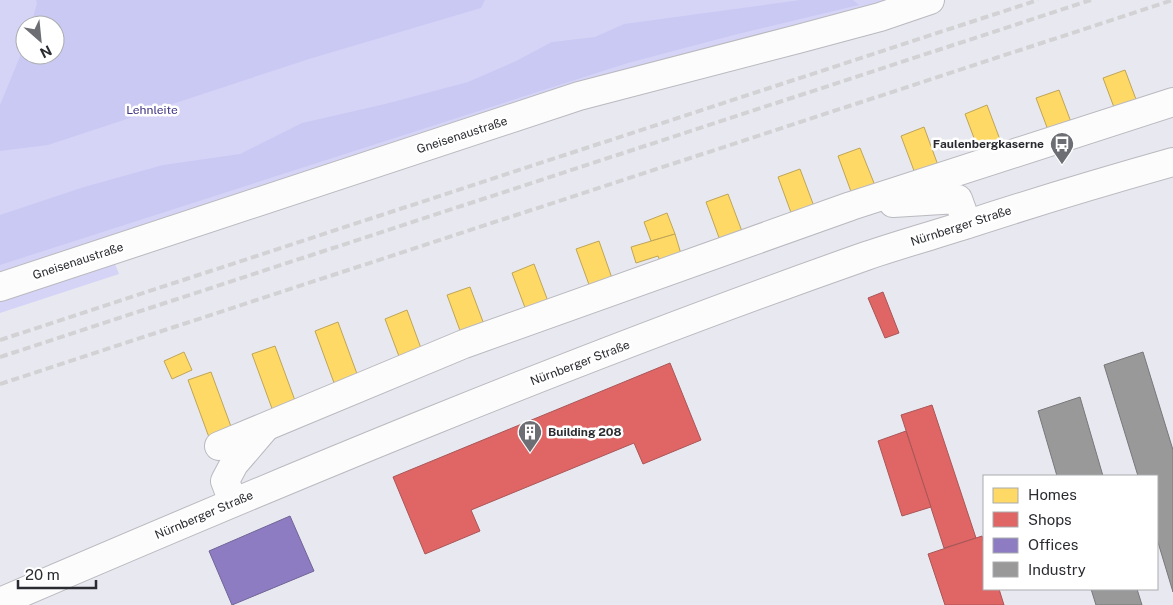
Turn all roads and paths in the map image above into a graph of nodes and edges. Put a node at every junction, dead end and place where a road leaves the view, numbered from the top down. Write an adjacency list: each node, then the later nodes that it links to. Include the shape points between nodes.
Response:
1 (930, 0): 6 (street, Gneisenaustraße, via 834,29 579,96)
2 (1173, 102): 4 (street)
3 (1173, 162): 5 (street, Nürnberger Straße)
4 (851, 206): 5 (street, via 958,199); 7 (street, via 464,344)
5 (967, 224): 9 (street, Nürnberger Straße, via 868,255 708,314)
6 (0, 287)
7 (269, 424): 8 (street); 9 (street, via 234,464 225,481)
8 (219, 446)
9 (233, 502): 10 (street, Nürnberger Straße)
10 (0, 602)

